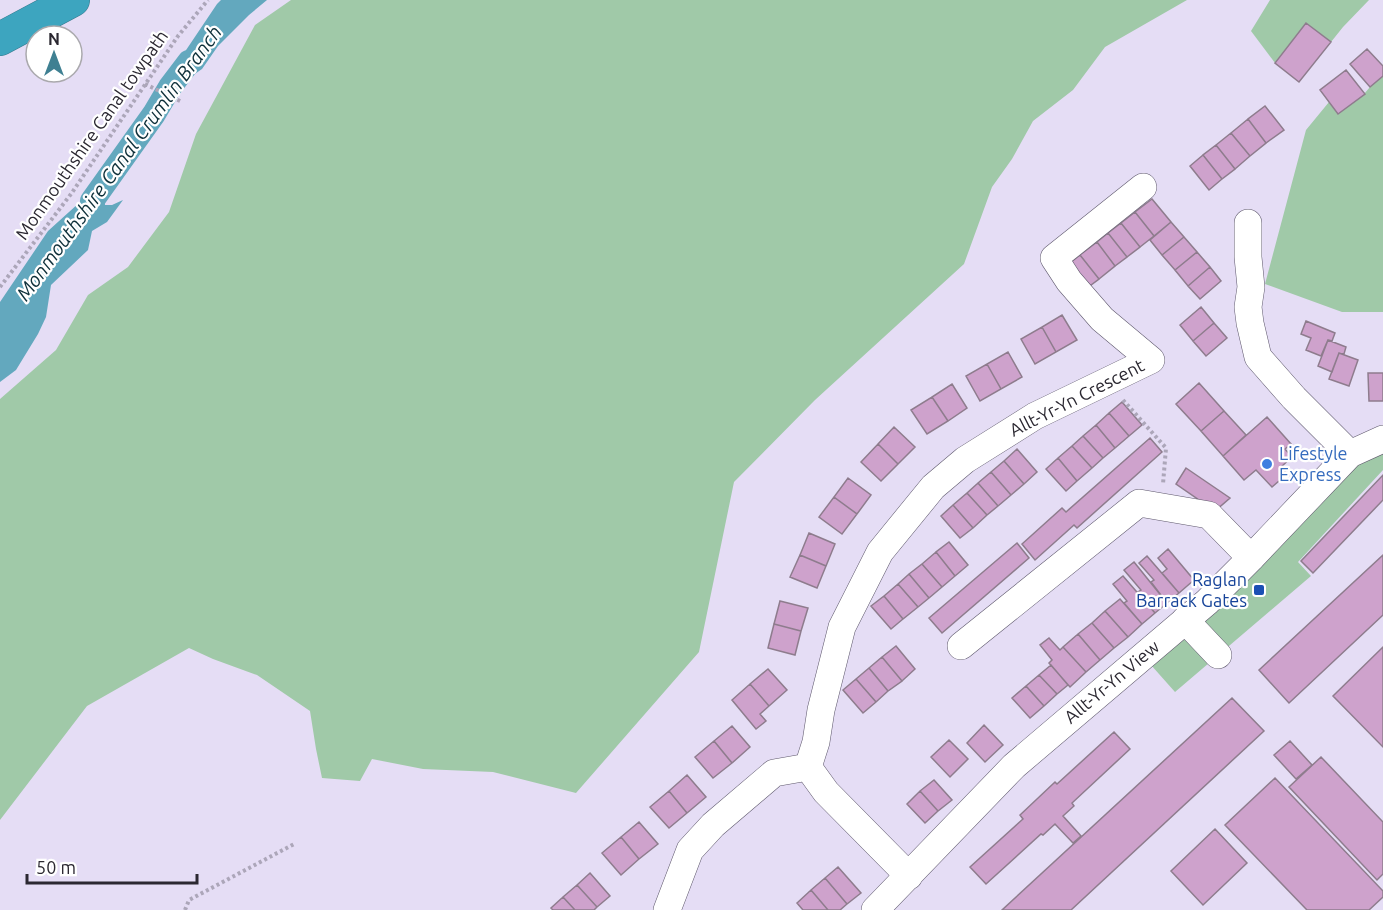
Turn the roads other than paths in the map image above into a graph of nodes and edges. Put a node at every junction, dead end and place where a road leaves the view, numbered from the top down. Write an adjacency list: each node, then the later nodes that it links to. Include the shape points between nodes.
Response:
1 (73, 0): 2 (highway)
2 (0, 39)
3 (1143, 187): 11 (street, Allt-Yr-Yn Crescent, via 1054,258 1102,319 1151,360 1035,416 965,460 933,487 880,552 842,627)
4 (1248, 223): 6 (street, via 1248,307 1258,357)
5 (1383, 439): 6 (street)
6 (1350, 454): 7 (street, Allt-Yr-Yn View)
7 (1251, 558): 8 (street, Allt-Yr-Yn View); 9 (street, via 1209,515 1139,503)
8 (1185, 620): 10 (street); 12 (street, Allt-Yr-Yn View, via 1014,766)
9 (961, 646)
10 (1218, 655)
11 (808, 767): 12 (street, via 826,792); 13 (street, via 774,773 713,825 690,850)
12 (909, 876): 14 (street, Allt-Yr-Yn View)
13 (667, 910)
14 (874, 910)

